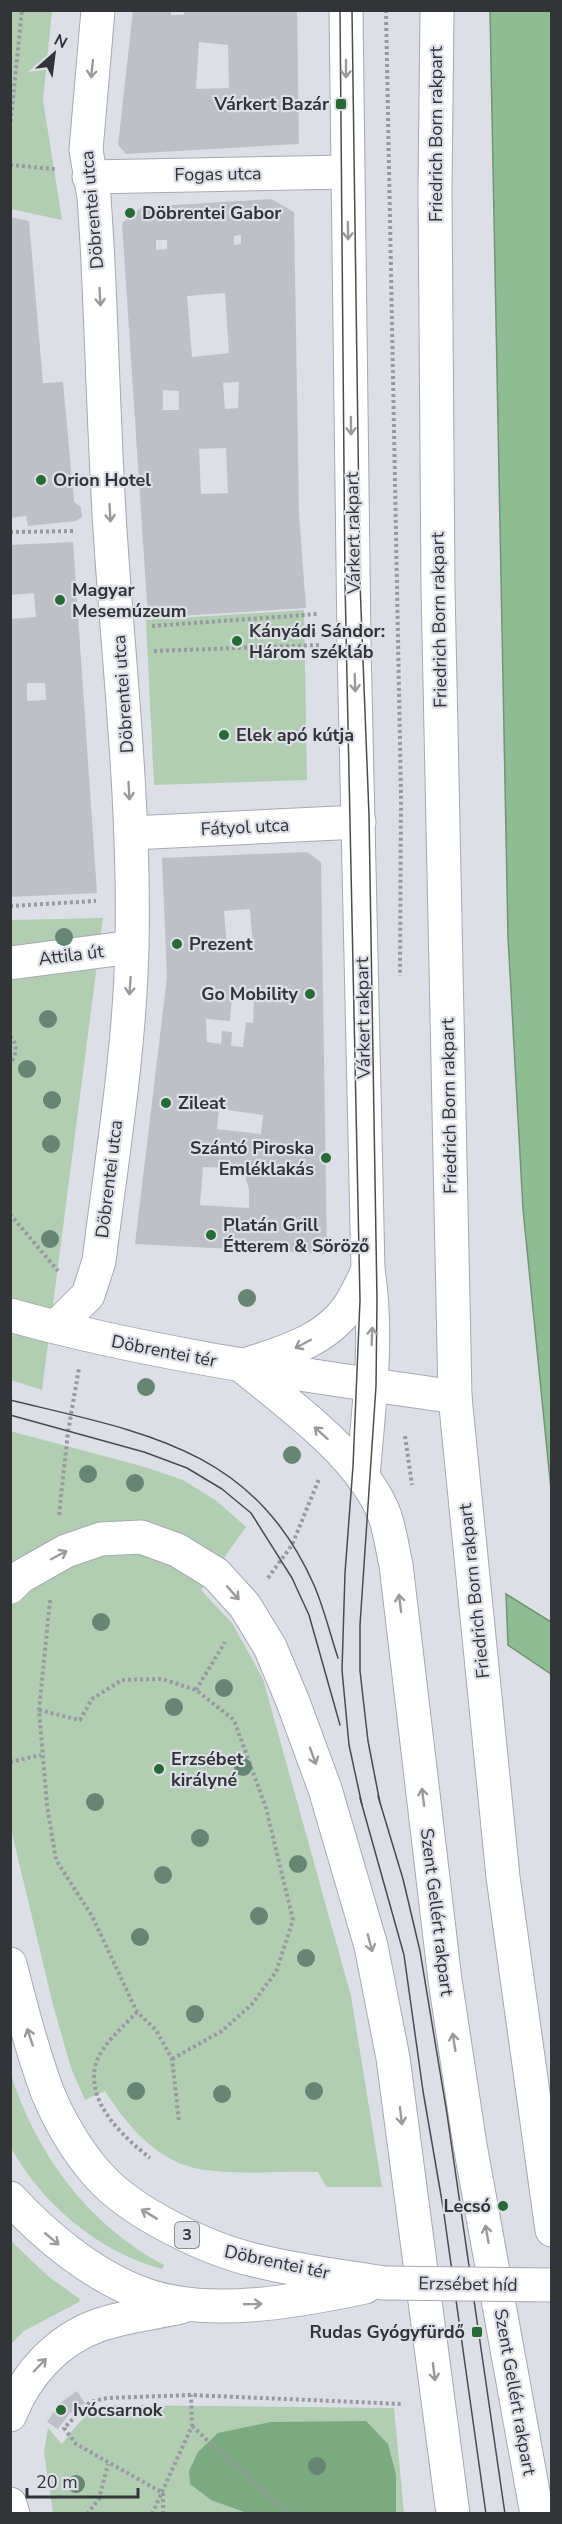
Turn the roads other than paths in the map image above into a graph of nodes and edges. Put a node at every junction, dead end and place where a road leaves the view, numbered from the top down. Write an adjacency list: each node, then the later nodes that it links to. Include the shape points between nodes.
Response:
1 (98, 10): 5 (main road, Döbrentei utca, one-way to 5, via 86,136)
2 (346, 10): 4 (main road, Várkert rakpart, one-way to 4)
3 (437, 10): 15 (main road, Friedrich Born rakpart, via 438,599)
4 (347, 172): 5 (main road, Fogas utca); 6 (main road, Várkert rakpart, one-way to 6)
5 (89, 177): 7 (main road, Döbrentei utca, one-way to 7, via 97,243 110,530)
6 (359, 822): 7 (main road, Fátyol utca); 10 (main road, Várkert rakpart)
7 (131, 833): 8 (main road, Döbrentei utca)
8 (132, 947): 9 (main road, Attila út); 12 (main road, Döbrentei utca, one-way to 12, via 126,1040 100,1249 88,1295)
9 (10, 963)
10 (368, 1270): 13 (main road, Várkert rakpart, one-way to 13, via 346,1310 315,1338 300,1347); 14 (main road, Várkert rakpart, one-way to 10, via 373,1298)
11 (11, 1316): 12 (main road)
12 (71, 1332): 13 (main road, Döbrentei tér)
13 (242, 1366): 14 (main road, Döbrentei tér); 16 (main road, Szent Gellért rakpart, one-way to 13, via 333,1443)
14 (370, 1384): 15 (main road, Döbrentei tér); 16 (main road, Várkert rakpart)
15 (455, 1397): 20 (main road, Friedrich Born rakpart, via 503,1877)
16 (363, 1478): 28 (main road, Szent Gellért rakpart, one-way to 16, via 470,2145 445,1980 396,1566 384,1513)
17 (10, 1587): 27 (main road, one-way to 27, bridge, via 20,1577 66,1551 101,1539 141,1538 177,1550 216,1574 245,1606 270,1647 325,1789 371,1946 393,2058)
18 (10, 1965): 21 (main road, Döbrentei tér / 3, one-way to 18, via 285,2267 220,2250 137,2207 100,2177 76,2146 48,2093)
19 (10, 2198): 23 (main road, 3, one-way to 23, via 58,2244 121,2284 143,2294)
20 (552, 2230)
21 (384, 2283): 22 (main road, Erzsébet híd / 3, bridge); 23 (main road, 3, one-way to 21, via 307,2299)
22 (552, 2285)
23 (195, 2305): 24 (main road, one-way to 23, via 28,2378 59,2347 79,2335 99,2324)
24 (10, 2415)
25 (10, 2504): 26 (main road)
26 (13, 2514)
27 (453, 2514)
28 (537, 2514)

